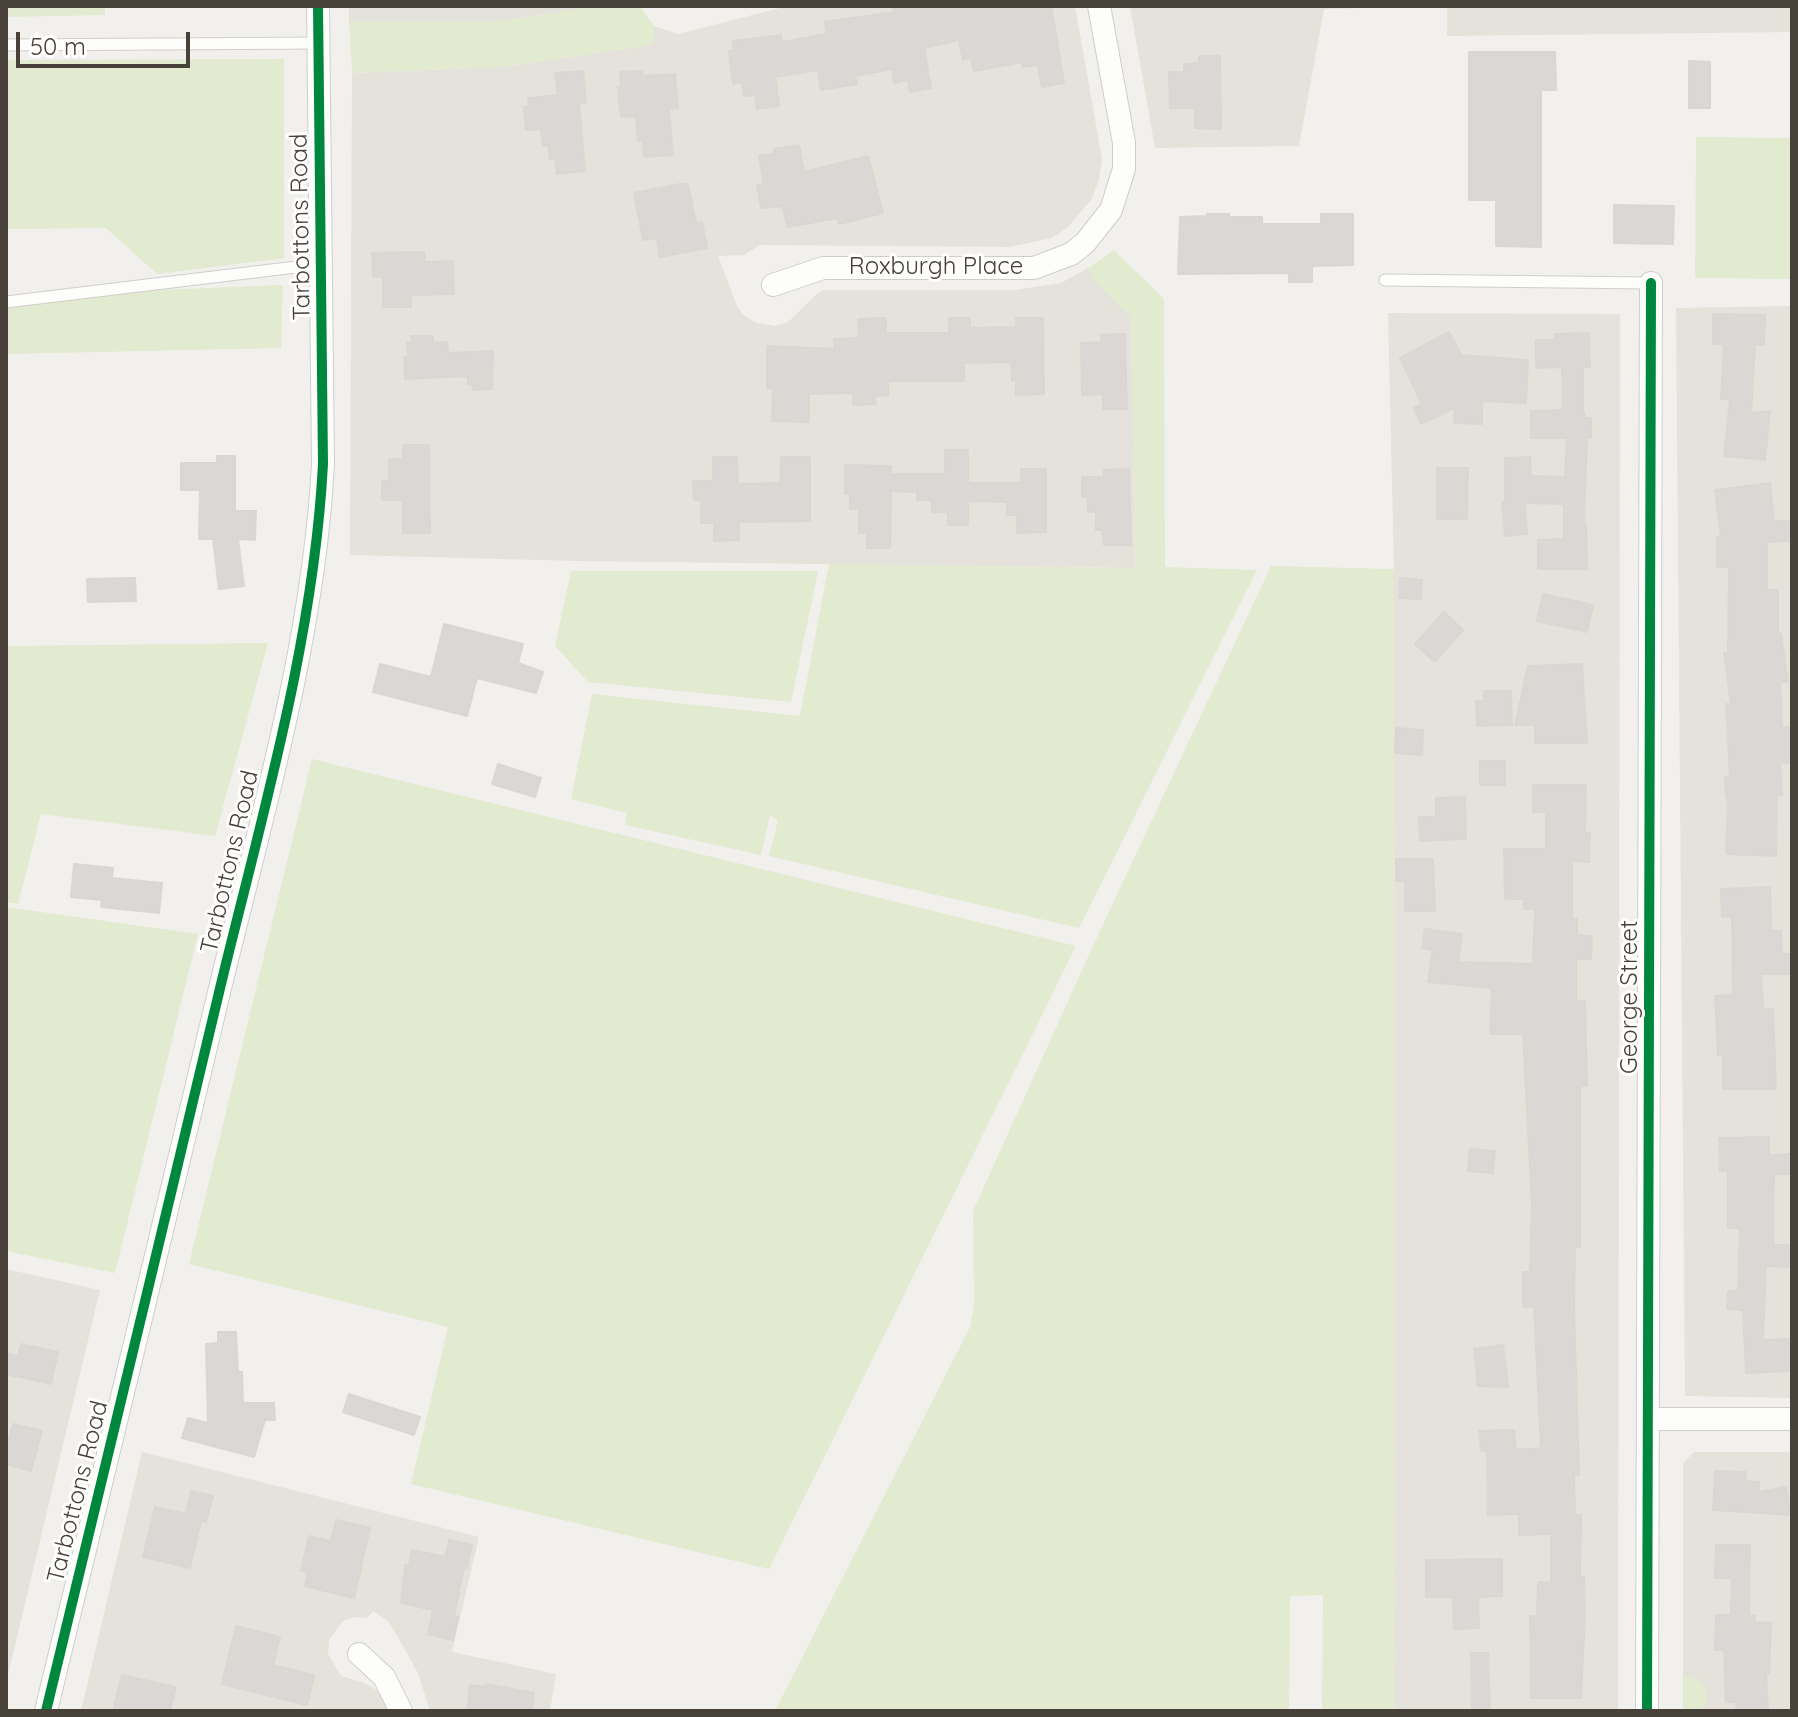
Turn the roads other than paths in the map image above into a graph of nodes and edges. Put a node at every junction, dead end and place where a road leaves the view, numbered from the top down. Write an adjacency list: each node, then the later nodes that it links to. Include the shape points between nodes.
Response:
1 (318, 6): 3 (street, Tarbottons Road)
2 (1099, 6): 8 (street, Roxburgh Place, via 1124,169 1111,210 1085,243 1034,268 823,268)
3 (318, 43): 4 (lane); 5 (street, Tarbottons Road)
4 (6, 45)
5 (321, 264): 9 (lane); 13 (street, Tarbottons Road, via 323,464 310,601)
6 (1385, 280): 7 (lane)
7 (1651, 283): 10 (street, George Street)
8 (773, 285)
9 (6, 302)
10 (1650, 1419): 11 (street); 15 (street, George Street)
11 (1792, 1419)
12 (359, 1654): 14 (street, via 384,1677)
13 (46, 1711)
14 (401, 1711)
15 (1647, 1711)

